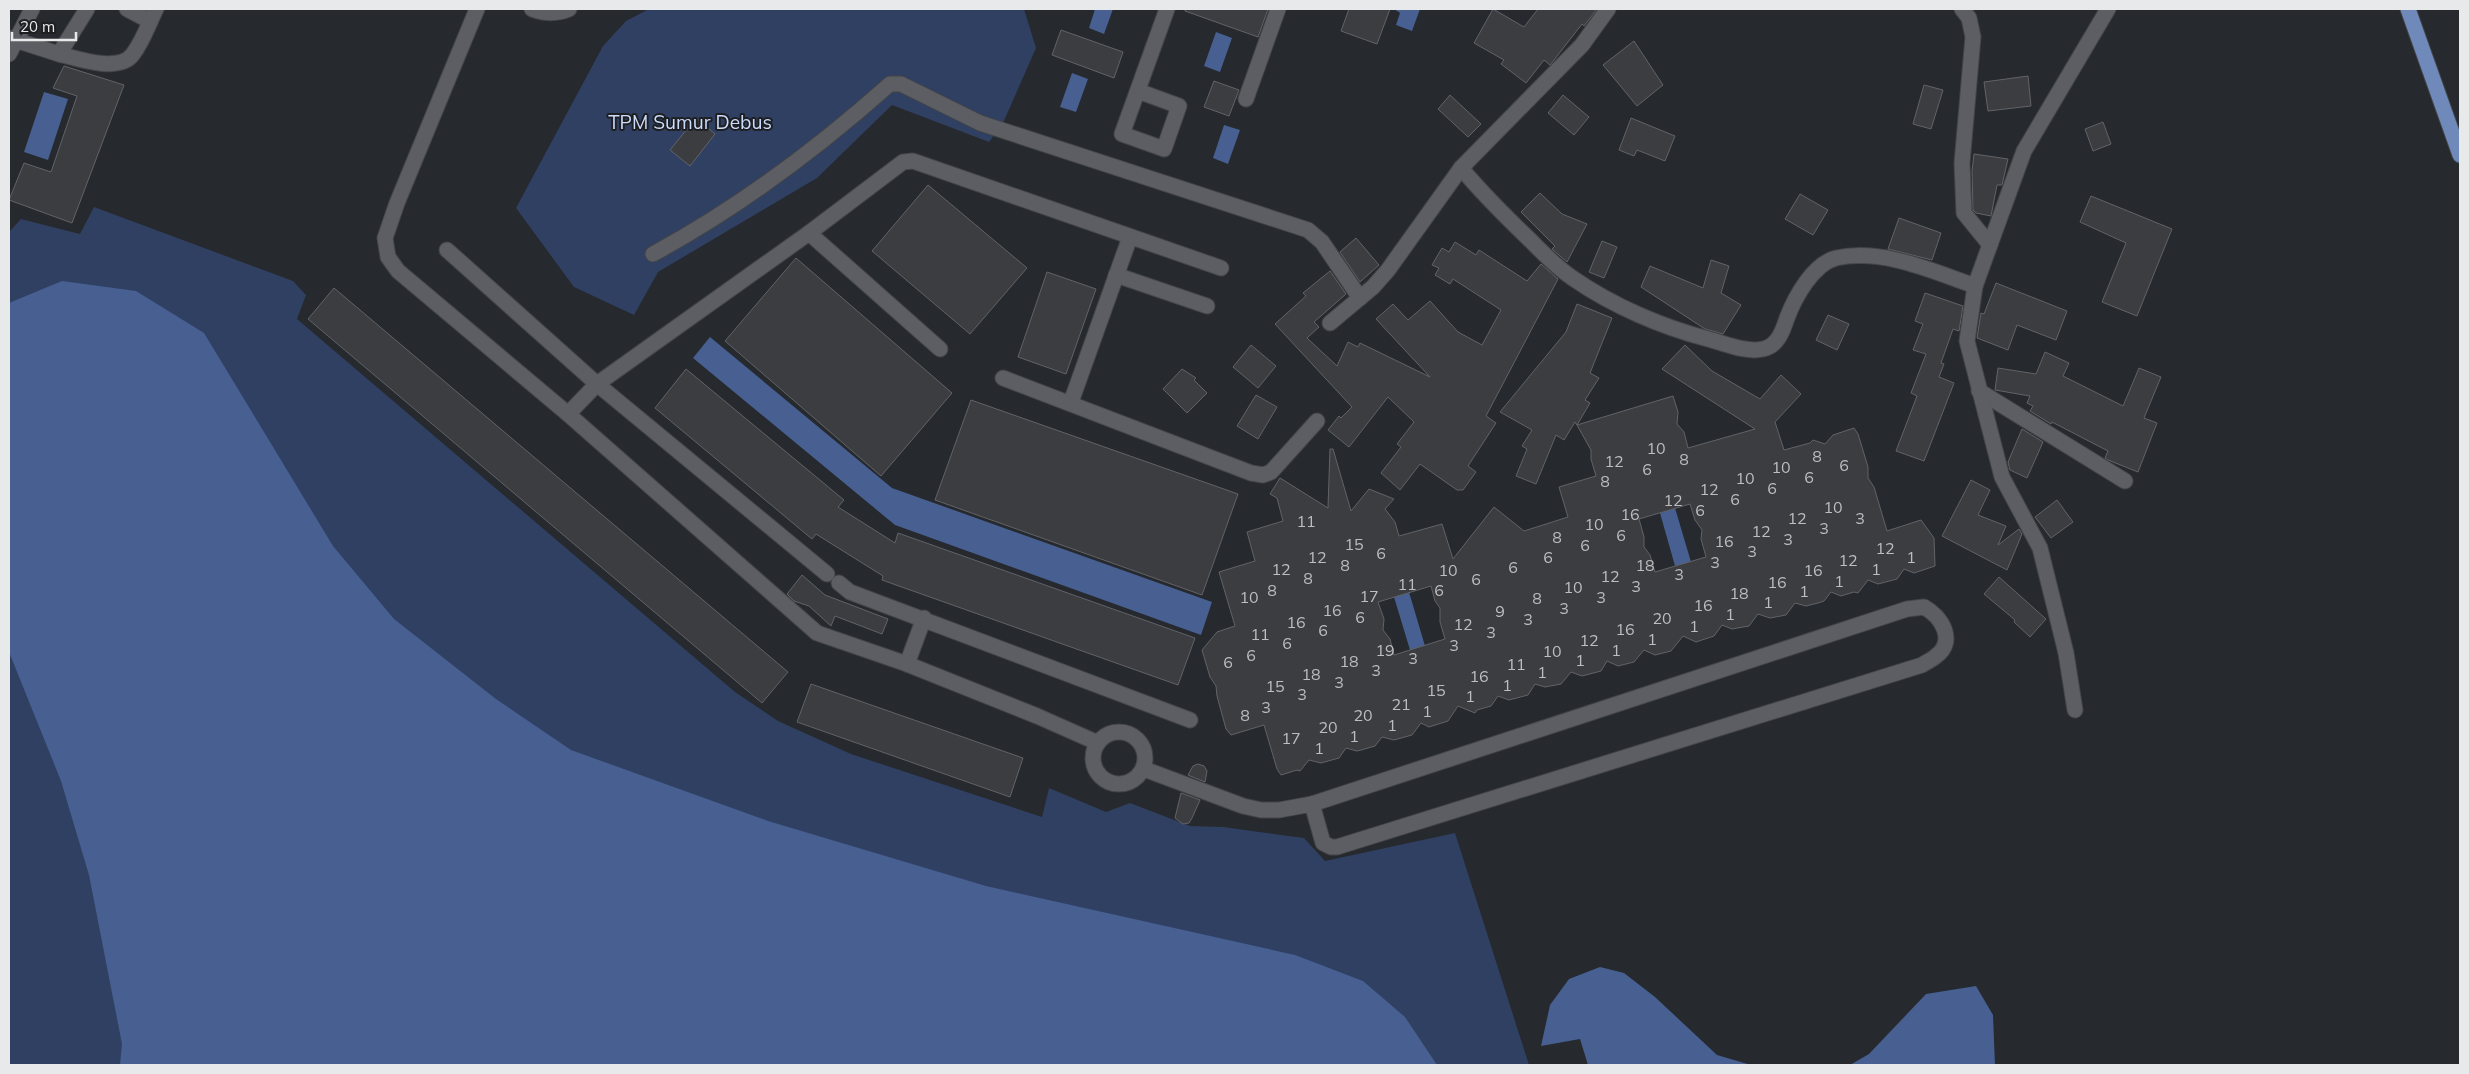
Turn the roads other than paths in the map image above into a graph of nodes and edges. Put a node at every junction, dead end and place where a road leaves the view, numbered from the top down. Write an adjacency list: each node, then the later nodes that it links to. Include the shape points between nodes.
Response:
1 (32, 9): 14 (street)
2 (87, 9): 15 (street)
3 (127, 9): 13 (street)
4 (477, 9): 36 (street, via 397,203 385,238 388,257 398,271)
5 (532, 9): 6 (street, via 558,13)
6 (570, 9)
7 (1167, 9): 16 (street)
8 (1278, 9): 17 (street)
9 (1608, 9): 19 (street, via 1582,45)
10 (1962, 9): 22 (street, via 1969,18 1972,37 1962,163 1964,213)
11 (2108, 9): 22 (street, via 2024,150)
12 (2408, 9): 18 (main road)
13 (153, 15): 15 (street, via 133,55 121,63 97,63)
14 (10, 45): 15 (street)
15 (59, 54)
16 (1138, 91)
17 (1246, 98)
18 (2460, 155)
19 (1461, 168): 27 (street, via 1508,219 1574,279 1648,320 1748,349 1764,349 1775,343 1800,291 1816,270 1835,258 1867,256 1896,260); 28 (street, via 1388,270)
20 (809, 233): 21 (street, via 893,168 913,161); 31 (street); 33 (street)
21 (1130, 237): 25 (street); 26 (street)
22 (1990, 245): 27 (street)
23 (447, 250): 33 (street)
24 (653, 254): 28 (street, via 708,224 802,158 890,84 901,84 980,123 1308,230 1322,242)
25 (1222, 268)
26 (1116, 275): 29 (street); 35 (street)
27 (1975, 286): 34 (street, via 1967,341)
28 (1360, 298): 30 (street)
29 (1207, 306)
30 (1330, 323)
31 (940, 348)
32 (1004, 378): 35 (street)
33 (597, 384): 36 (street); 39 (street, via 850,592)
34 (1979, 391): 38 (street); 41 (street, via 2002,477 2040,548 2066,653)
35 (1071, 402): 37 (street, via 1263,475 1271,472)
36 (568, 414): 40 (street, via 817,633)
37 (1317, 421)
38 (2125, 481)
39 (924, 618): 40 (street); 42 (street)
40 (906, 664): 43 (street)
41 (2075, 710)
42 (1190, 720)
43 (1098, 743): 44 (street, via 1108,734 1132,735 1142,744 1146,756); 44 (street, via 1093,760 1099,776 1114,784 1132,782)
44 (1144, 769): 45 (street, via 1260,810)
45 (1312, 804): 45 (street, via 1906,609 1924,607 1936,614 1945,628 1945,644 1938,656 1922,665 1337,847 1323,842)

